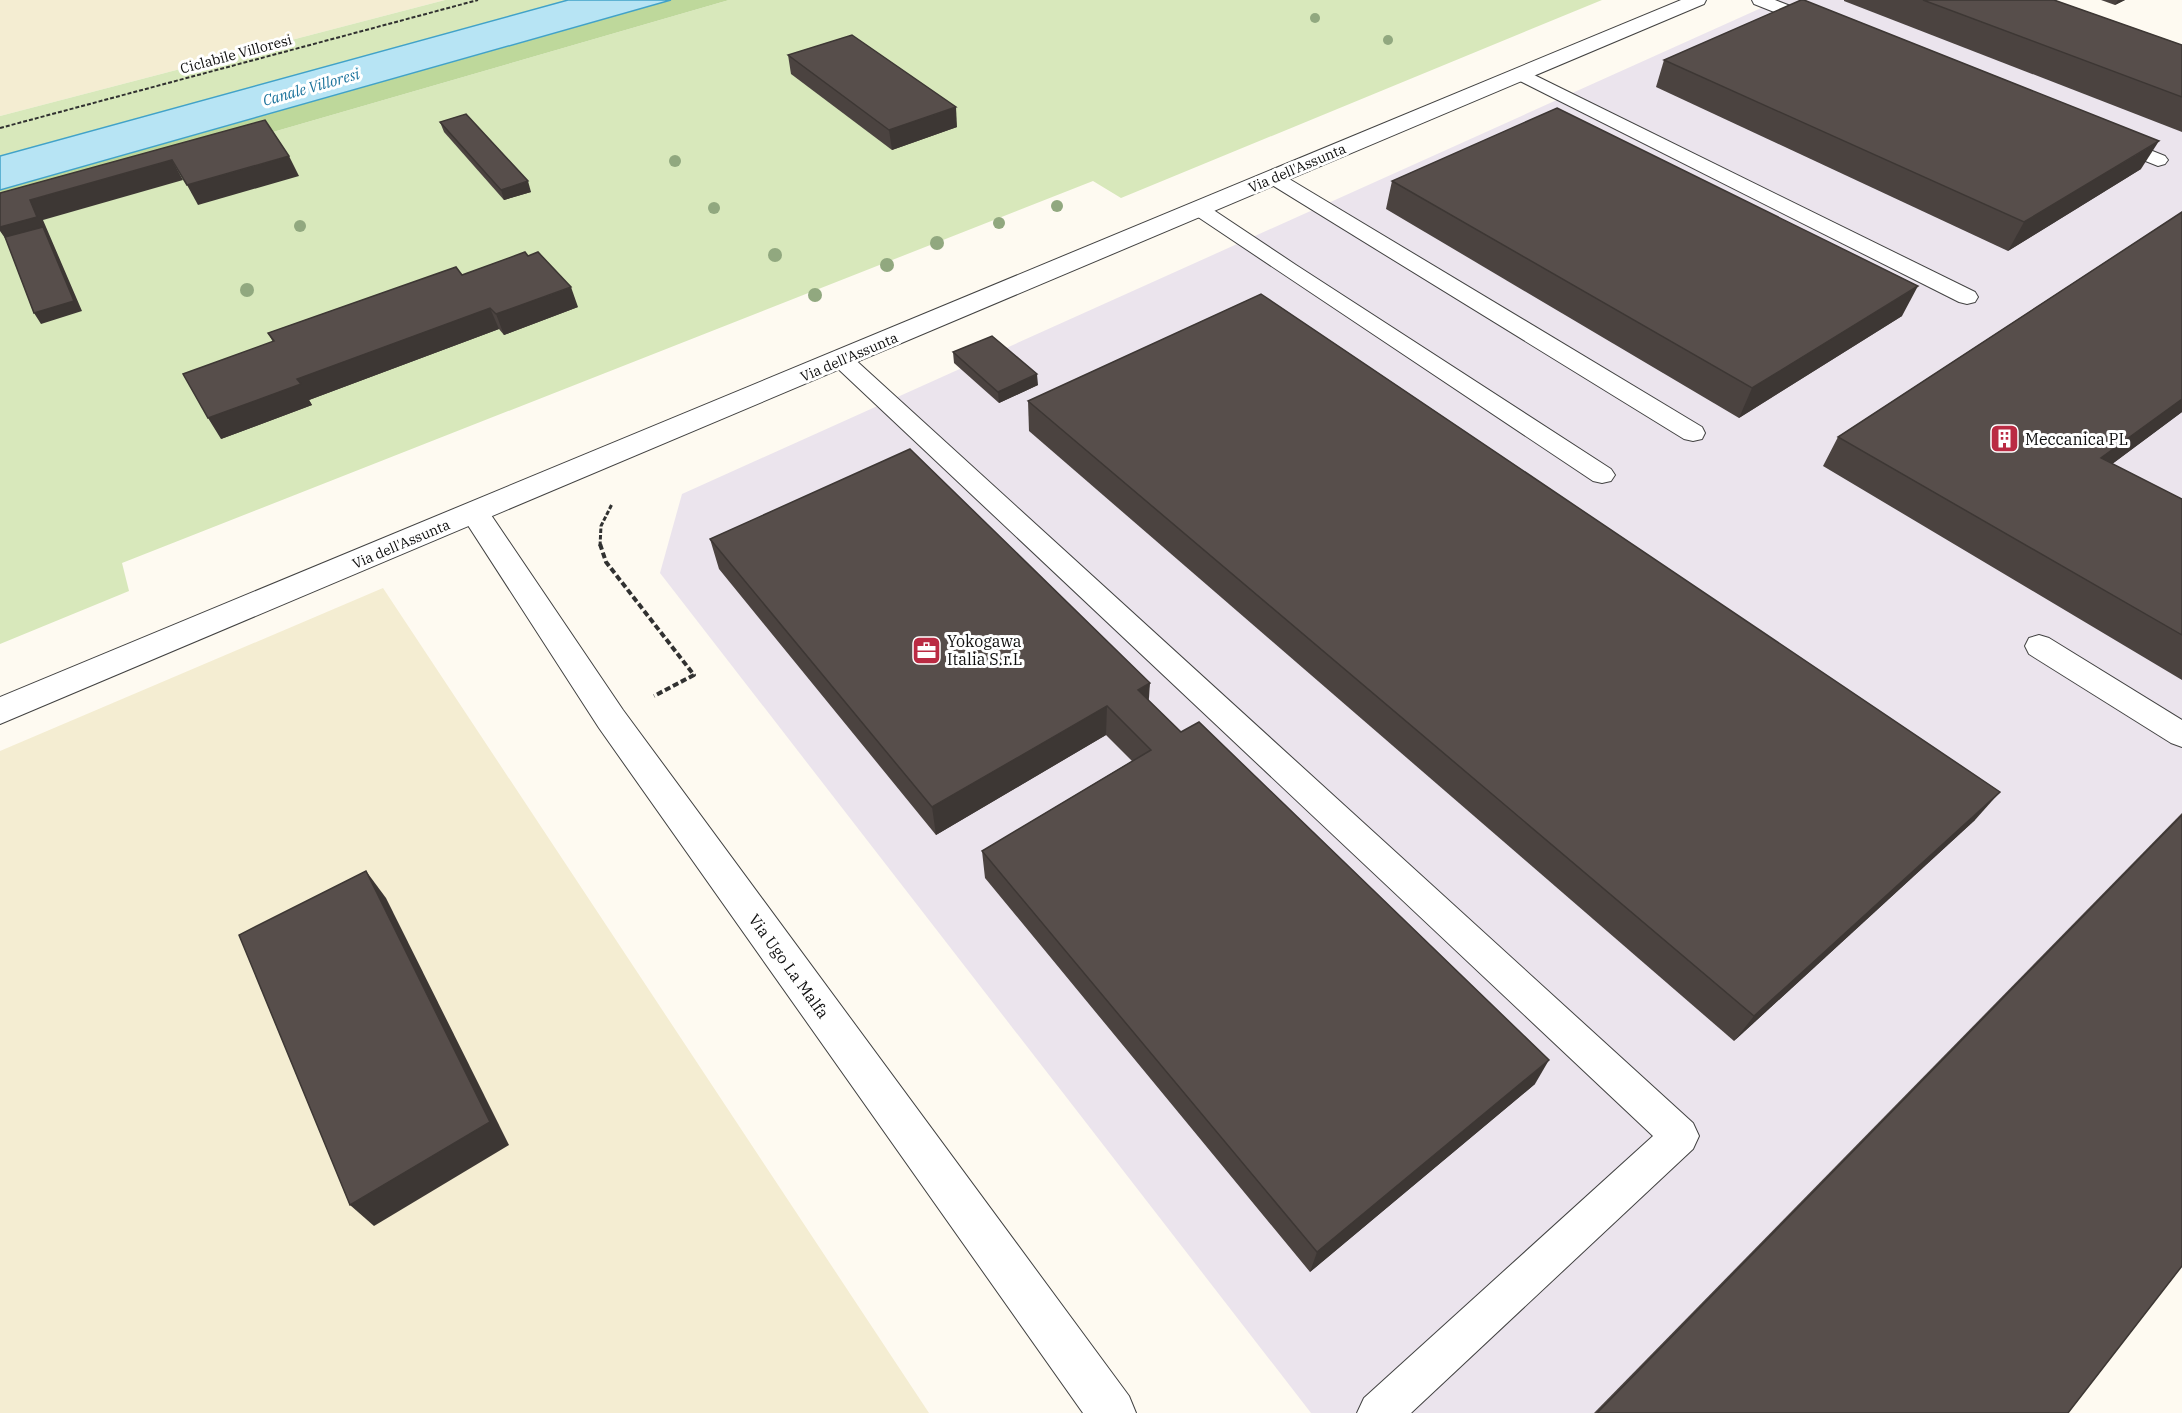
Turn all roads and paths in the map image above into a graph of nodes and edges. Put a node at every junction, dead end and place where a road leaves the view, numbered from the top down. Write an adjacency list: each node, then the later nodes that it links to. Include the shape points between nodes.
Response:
1 (478, 0): 6 (path, Ciclabile Villoresi)
2 (1697, 0): 5 (street, Via dell'Assunta)
3 (1760, 0): 4 (lane)
4 (1837, 31)
5 (1520, 74): 9 (street, Via dell'Assunta); 11 (lane)
6 (0, 128)
7 (2092, 133): 8 (lane)
8 (2158, 159)
9 (1274, 178): 10 (street, Via dell'Assunta); 13 (lane)
10 (1198, 209): 12 (street, Via dell'Assunta); 14 (lane)
11 (1967, 297)
12 (842, 360): 16 (street, Via dell'Assunta); 22 (lane, via 1680,1136)
13 (1694, 433)
14 (1602, 475)
15 (613, 502): 19 (path, via 602,521 598,543 606,562 694,675)
16 (475, 513): 18 (street, Via dell'Assunta); 19 (street, Via Ugo La Malfa)
17 (2039, 646): 20 (lane)
18 (0, 711)
19 (610, 719): 21 (street, Via Ugo La Malfa)
20 (2182, 735)
21 (1112, 1413)
22 (1379, 1413)

